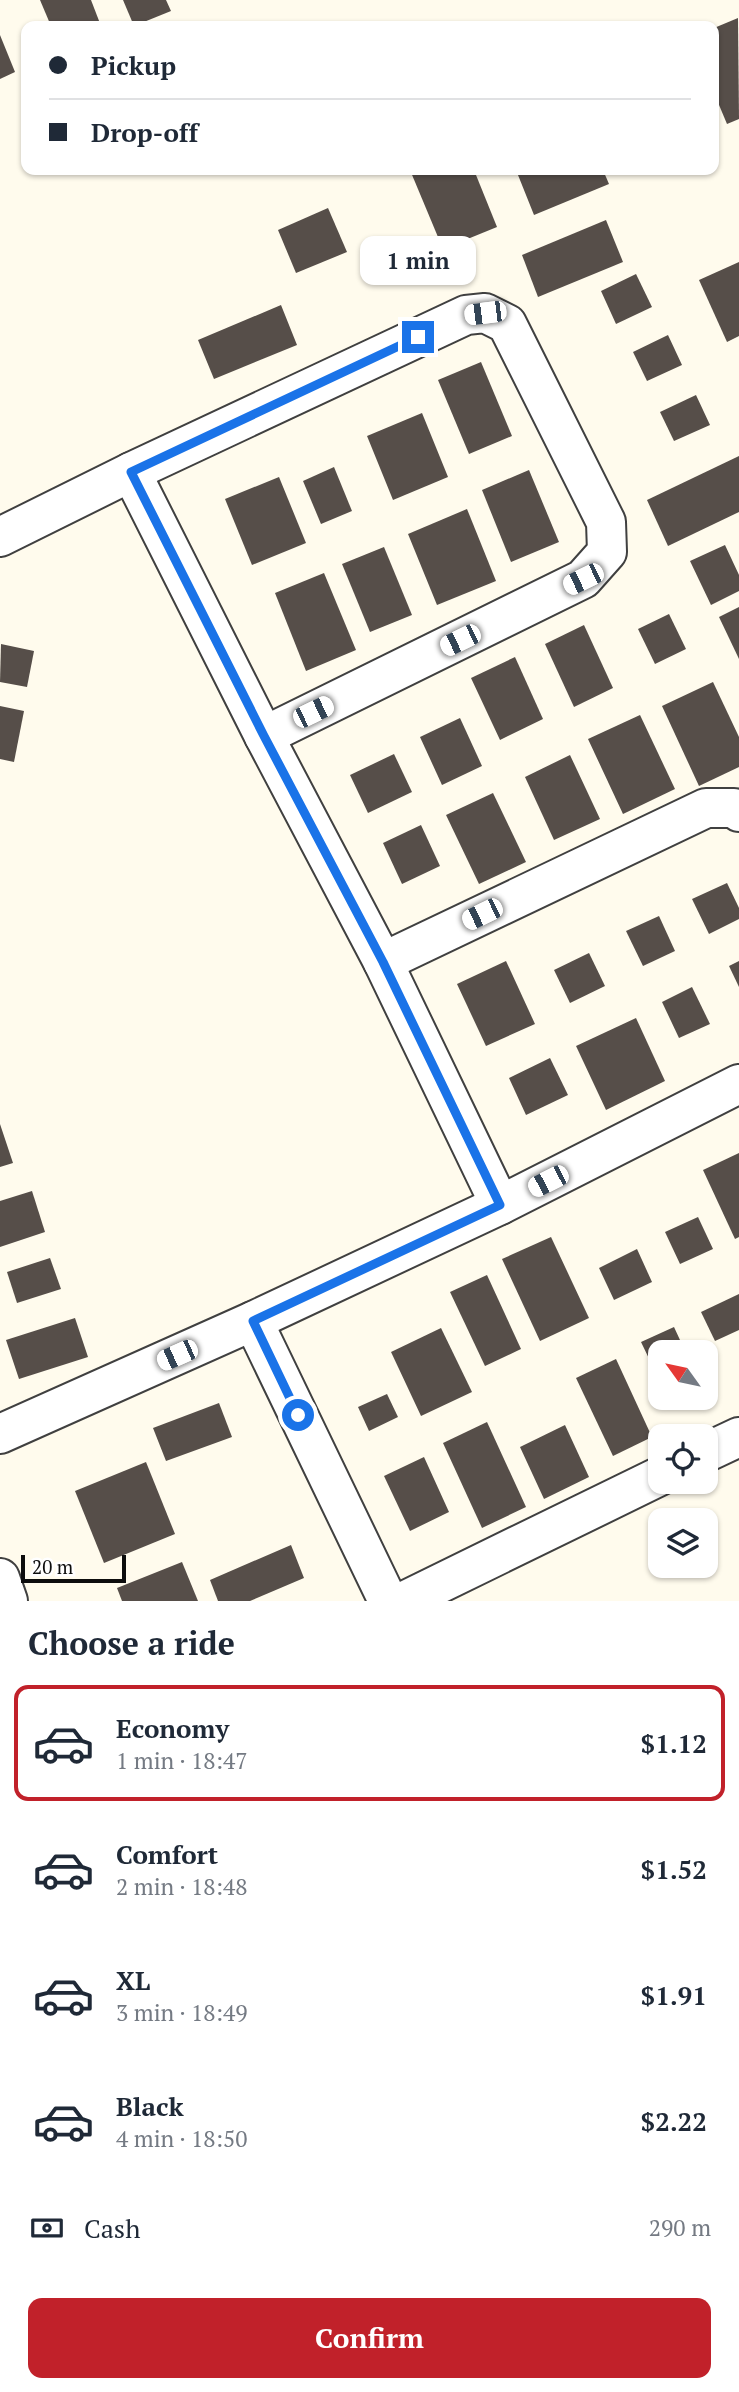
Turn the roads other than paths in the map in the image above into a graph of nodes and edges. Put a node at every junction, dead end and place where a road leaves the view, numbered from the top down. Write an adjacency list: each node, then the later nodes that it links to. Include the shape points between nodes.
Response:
1 (131, 472): 2 (street); 3 (street); 3 (street, via 466,315 485,313 507,324 606,522 607,552 583,579)
2 (0, 537)
3 (264, 736): 5 (street)
4 (739, 812): 5 (street, via 706,808)
5 (383, 962): 7 (street)
6 (739, 1084): 7 (street)
7 (500, 1205): 8 (street)
8 (253, 1321): 9 (street); 15 (street)
9 (0, 1434)
10 (739, 1437): 11 (street)
11 (718, 1448)
12 (648, 1482): 16 (street)
13 (0, 1578): 14 (street)
14 (8, 1601)
15 (388, 1601)
16 (404, 1601)

